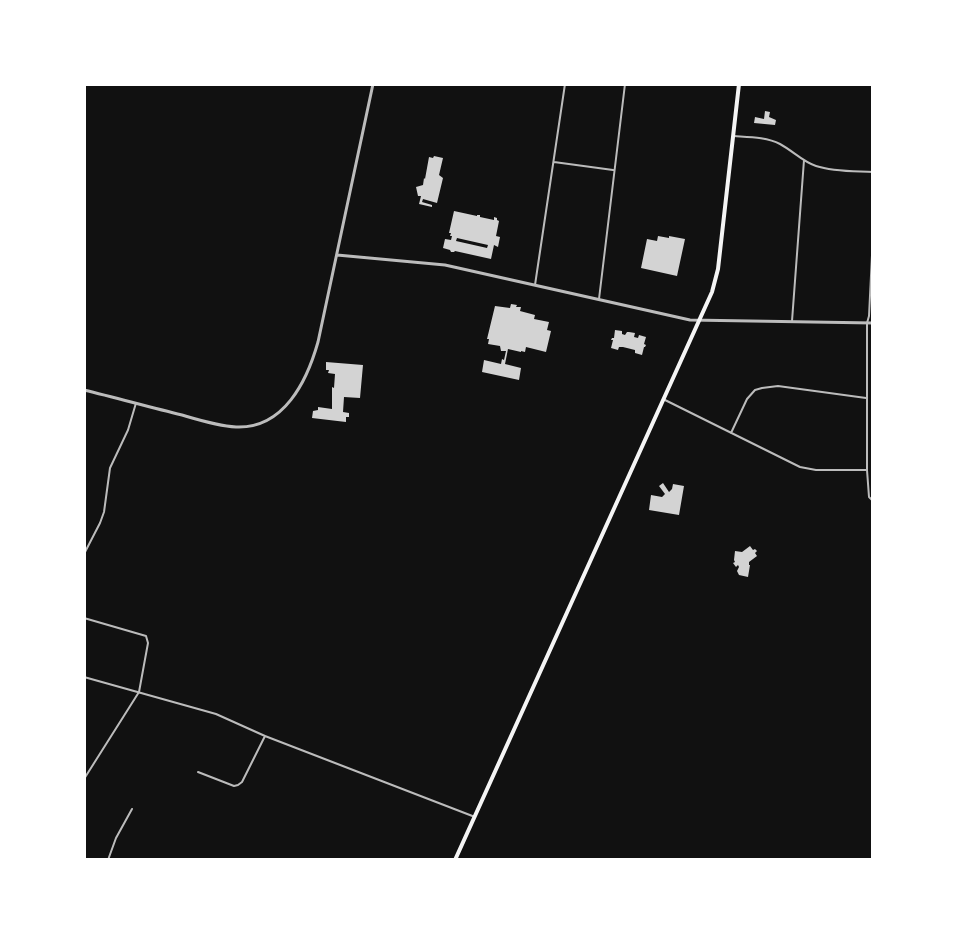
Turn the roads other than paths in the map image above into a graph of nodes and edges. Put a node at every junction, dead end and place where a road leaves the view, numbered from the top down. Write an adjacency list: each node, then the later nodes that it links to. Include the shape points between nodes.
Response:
1 (373, 84): 11 (street)
2 (565, 84): 7 (street)
3 (625, 84): 8 (street)
4 (739, 84): 5 (main road)
5 (734, 135): 6 (street, via 772,141); 14 (main road, via 718,269)
6 (804, 160): 9 (street, via 823,168); 15 (street)
7 (554, 162): 8 (street); 12 (street)
8 (615, 170): 13 (street)
9 (873, 172)
10 (873, 235): 16 (street)
11 (337, 255): 12 (street, via 440,264); 21 (street, via 318,342 306,375 296,394 269,420 238,427)
12 (535, 285): 13 (street)
13 (599, 299): 14 (street)
14 (700, 320): 15 (street); 20 (main road)
15 (792, 321): 16 (street)
16 (867, 323): 17 (street); 19 (street)
17 (873, 323)
18 (84, 390): 21 (street)
19 (867, 398): 22 (street, via 778,386 762,388 747,399); 23 (street)
20 (663, 399): 22 (street); 33 (main road)
21 (136, 403): 25 (street, via 110,468 104,512)
22 (732, 433): 23 (street, via 807,469)
23 (867, 470): 24 (street, via 869,497)
24 (873, 501)
25 (84, 554)
26 (84, 618): 28 (street, via 146,636)
27 (84, 677): 28 (street)
28 (140, 692): 29 (street, via 216,714); 31 (street)
29 (264, 736): 30 (street, via 243,782 238,785); 33 (street)
30 (198, 772)
31 (84, 779)
32 (132, 809): 34 (street)
33 (475, 817): 35 (main road)
34 (108, 860)
35 (455, 860)

